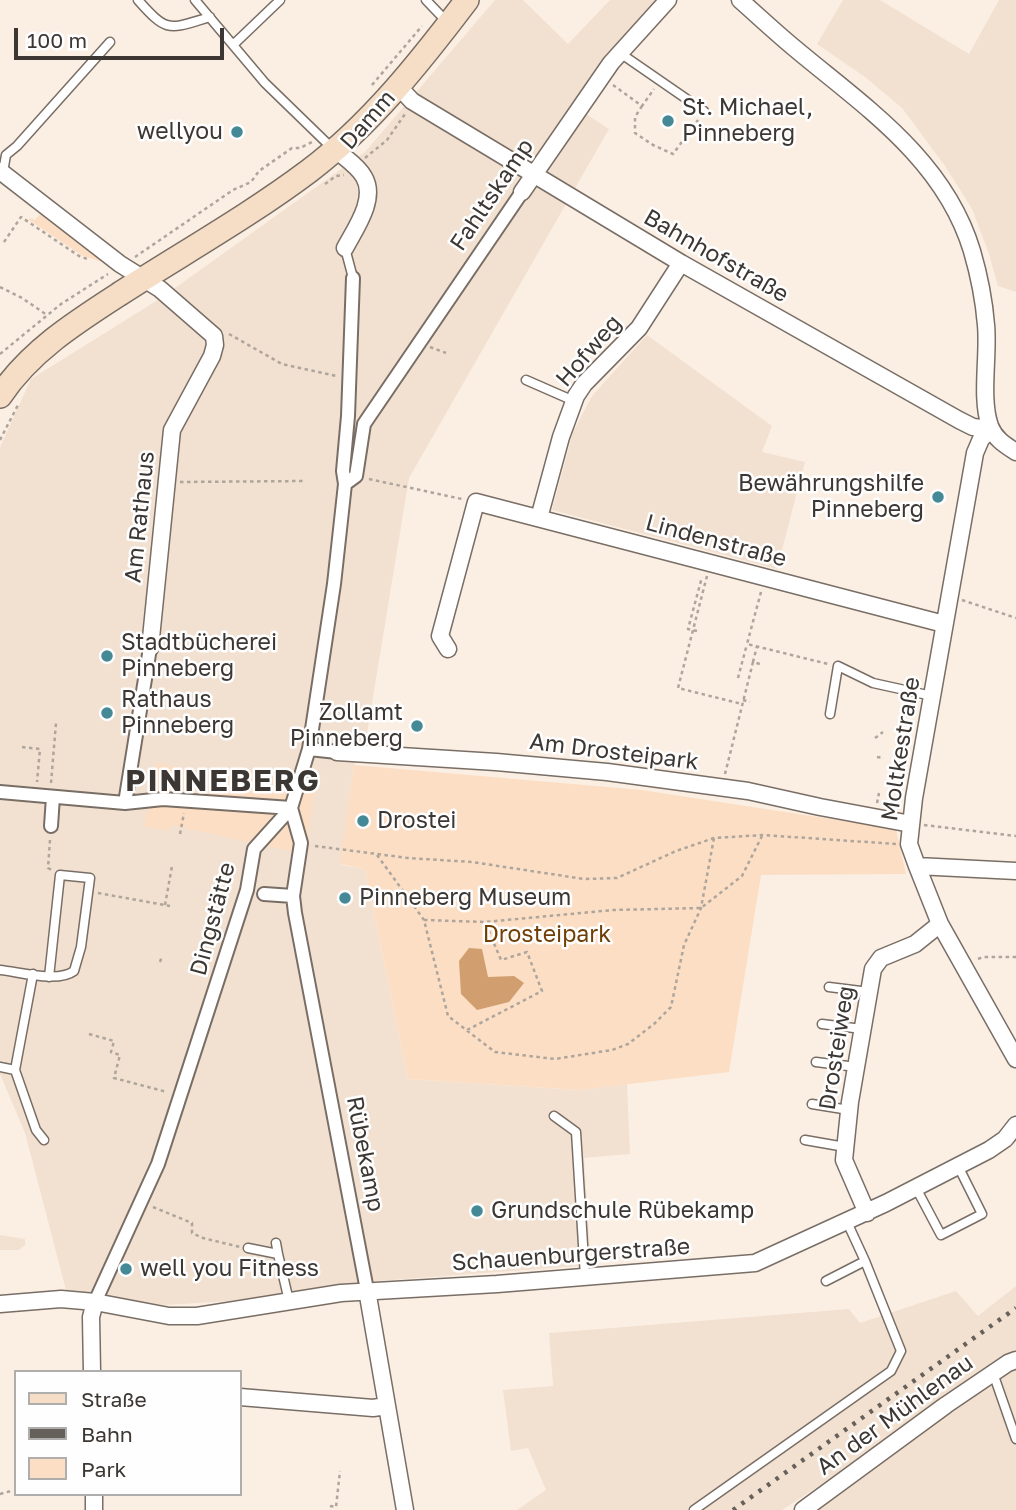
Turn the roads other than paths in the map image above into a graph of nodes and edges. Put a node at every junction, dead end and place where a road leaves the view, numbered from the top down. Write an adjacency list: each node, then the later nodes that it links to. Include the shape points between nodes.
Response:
1 (138, 0): 8 (lane, via 160,24 174,27)
2 (195, 0): 8 (lane)
3 (280, 0): 11 (lane)
4 (426, 0): 9 (lane)
5 (467, 0): 9 (main road, Damm)
6 (667, 0): 12 (street, Fahltskamp)
7 (740, 0): 27 (street, via 896,133 953,209 972,249 982,290)
8 (210, 17): 11 (lane)
9 (442, 17): 13 (main road, Damm)
10 (110, 42): 16 (lane, via 6,155)
11 (233, 45): 15 (lane, via 293,113)
12 (620, 53): 14 (lane); 17 (street, Fahltskamp)
13 (398, 86): 15 (main road, Damm, via 367,122); 17 (street, Bahnhofstraße, via 412,101)
14 (704, 111)
15 (331, 146): 19 (street, Damm, via 363,175 368,189 362,215); 22 (main road, via 293,182)
16 (1, 172): 22 (street, via 119,267)
17 (533, 176): 18 (street, Fahltskamp); 20 (street, Bahnhofstraße)
18 (522, 192): 26 (street, Fahltskamp)
19 (345, 248): 21 (lane)
20 (681, 263): 25 (street, Hofweg, via 639,328); 27 (street, Bahnhofstraße, via 959,420)
21 (353, 278): 28 (street, Dingstätte, via 343,377)
22 (143, 279): 24 (main road, via 68,328 28,362); 34 (street, Am Rathaus, via 214,336 215,345 172,430)
23 (526, 380): 25 (lane)
24 (0, 396)
25 (573, 401): 32 (street, Hofweg)
26 (365, 424): 28 (street, Fahltskamp); 31 (street, Fahltskamp)
27 (991, 429): 29 (street, Bahnhofstraße); 33 (street, Moltkestraße, via 975,453)
28 (346, 441): 31 (street, Dingstätte, via 343,471)
29 (1016, 452)
30 (332, 479): 31 (street)
31 (351, 480): 38 (street, Dingstätte)
32 (539, 517): 33 (street, Lindenstraße, via 706,569 766,577); 35 (street, Lindenstraße, via 476,502 440,636)
33 (944, 624): 36 (street, Moltkestraße)
34 (150, 648): 42 (street, Am Rathaus)
35 (448, 649)
36 (932, 696): 37 (lane, via 873,683 838,666); 44 (street, Moltkestraße)
37 (830, 714)
38 (309, 749): 39 (street, Am Drosteipark); 43 (street, Dingstätte)
39 (337, 752): 44 (street, Am Drosteipark, via 607,772 721,787)
40 (0, 793): 41 (street)
41 (51, 797): 42 (street); 45 (street)
42 (125, 803): 43 (street, via 163,799)
43 (291, 808): 48 (street, Dingstätte, via 254,849); 49 (street, Rübekamp, via 301,843)
44 (911, 824): 46 (street, Moltkestraße, via 909,844)
45 (51, 826)
46 (917, 866): 47 (street); 50 (street, Moltkestraße)
47 (1016, 871)
48 (257, 892): 49 (street); 82 (street, Dingstätte, via 158,1164)
49 (293, 895): 80 (street, Rübekamp)
50 (940, 924): 55 (street, Drosteiweg, via 915,944 881,958 873,969); 58 (street, Moltkestraße)
51 (0, 970): 52 (lane)
52 (33, 974): 53 (lane); 62 (lane)
53 (49, 976): 53 (lane, via 60,876 90,878 77,966 69,975)
54 (829, 987): 55 (lane)
55 (869, 992): 57 (street, Drosteiweg)
56 (822, 1024): 57 (lane)
57 (862, 1029): 61 (street, Drosteiweg)
58 (1016, 1059)
59 (816, 1062): 61 (lane)
60 (0, 1067): 62 (lane)
61 (856, 1067): 64 (street, Drosteiweg)
62 (15, 1070): 67 (lane, via 36,1130)
63 (812, 1104): 64 (lane)
64 (849, 1110): 69 (street, Drosteiweg)
65 (554, 1116): 78 (lane, via 576,1132)
66 (1016, 1125): 70 (street, Schauenburgerstraße, via 998,1144)
67 (44, 1140)
68 (805, 1140): 69 (lane)
69 (845, 1147): 72 (street, Drosteiweg, via 844,1160)
70 (958, 1166): 71 (street, Schauenburgerstraße); 71 (lane, via 982,1214 941,1235)
71 (916, 1188): 72 (street, Schauenburgerstraße)
72 (867, 1213): 73 (street, Schauenburgerstraße)
73 (846, 1222): 77 (lane); 78 (street, Schauenburgerstraße, via 755,1263)
74 (276, 1243): 76 (lane)
75 (248, 1248): 76 (lane)
76 (278, 1254): 81 (lane, via 286,1266)
77 (865, 1261): 79 (lane); 91 (lane, via 901,1351 891,1371)
78 (585, 1277): 80 (street, Schauenburgerstraße)
79 (826, 1281)
80 (368, 1290): 81 (street, Schauenburgerstraße); 88 (street, Rübekamp)
81 (289, 1301): 82 (street, Schauenburgerstraße, via 197,1316)
82 (95, 1302): 83 (street, Schauenburgerstraße, via 61,1299); 85 (street)
83 (0, 1304)
84 (1016, 1360): 86 (street, An der Mühlenau)
85 (92, 1370)
86 (993, 1373): 89 (lane); 92 (street, An der Mühlenau)
87 (242, 1397): 88 (street)
88 (386, 1406): 90 (street, Rübekamp)
89 (1016, 1438)
90 (405, 1510)
91 (694, 1510)
92 (803, 1510)

